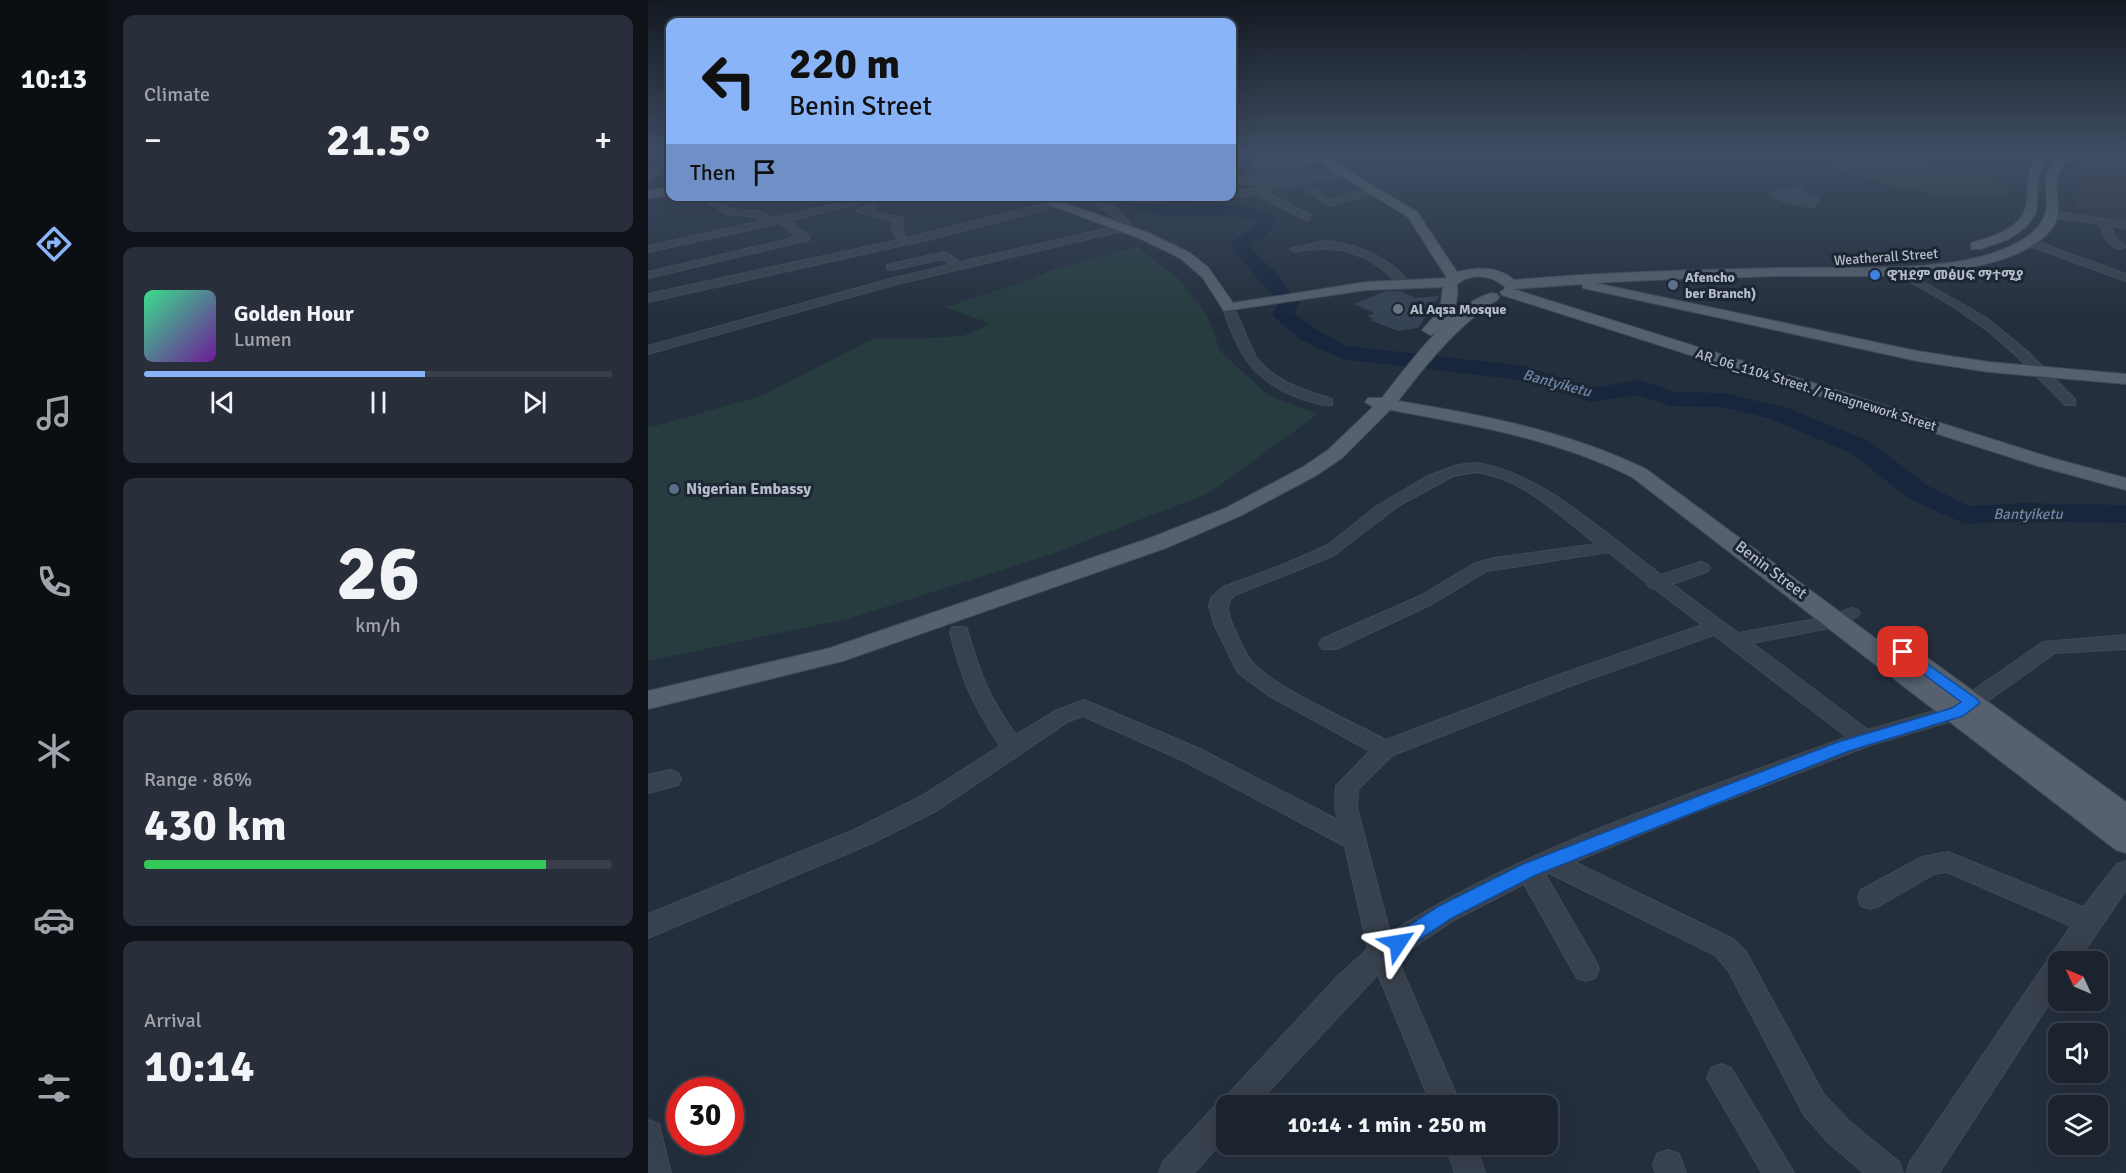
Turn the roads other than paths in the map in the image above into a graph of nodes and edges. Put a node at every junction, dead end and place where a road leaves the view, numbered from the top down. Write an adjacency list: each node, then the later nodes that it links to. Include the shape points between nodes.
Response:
1 (724, 209): 15 (street)
2 (836, 209): 15 (street)
3 (869, 209): 21 (street, via 862,212 901,221 897,231)
4 (1036, 209): 21 (street)
5 (1068, 209): 18 (main road)
6 (1108, 209): 18 (street, via 1125,224)
7 (1288, 209): 12 (street)
8 (1307, 209): 12 (street)
9 (1403, 209): 26 (main road, via 1413,215)
10 (2033, 209): 31 (main road, Weatherall Street, via 2026,222 1996,240 1923,256)
11 (2055, 209): 13 (main road)
12 (1294, 212): 14 (street)
13 (2055, 215): 16 (street); 22 (main road, via 2041,234)
14 (1305, 217)
15 (779, 222): 19 (street); 32 (street, via 805,238)
16 (2103, 222): 17 (street); 23 (street, via 2112,240)
17 (2126, 225)
18 (1122, 228): 27 (street); 38 (main road, via 1201,267)
19 (739, 231): 20 (street); 24 (street)
20 (755, 237)
21 (904, 241): 37 (street)
22 (2028, 242): 29 (main road, via 2010,251 1963,263); 35 (street)
23 (2121, 247)
24 (648, 249)
25 (1295, 249): 33 (street, via 1337,246 1388,266)
26 (1442, 261): 30 (main road); 33 (main road, via 1436,273); 34 (main road)
27 (957, 265): 28 (street, via 945,255); 40 (street)
28 (891, 267)
29 (1897, 270): 31 (main road); 41 (street, via 1962,306 2009,341)
30 (1492, 273): 31 (main road, Weatherall Street); 34 (main road, via 1467,274); 36 (main road, via 1502,277)
31 (1572, 273): 36 (main road); 41 (main road, via 1602,290 1917,357)
32 (648, 275)
33 (1411, 281): 34 (main road); 38 (main road)
34 (1452, 283): 36 (main road, via 1461,295); 39 (main road, via 1449,310)
35 (2123, 283)
36 (1503, 292): 39 (main road); 48 (main road, AR_06_1104 Street. / Tenagnework Street)
37 (648, 298)
38 (1229, 308): 44 (street, via 1248,356 1266,376 1293,392)
39 (1424, 346): 43 (main road)
40 (648, 350)
41 (2040, 372): 42 (main road); 45 (street)
42 (2126, 379)
43 (1390, 389): 46 (main road, Benin Street); 46 (main road, via 1420,396); 47 (main road); 58 (main road, via 1318,450 1222,506)
44 (1327, 402)
45 (2070, 402)
46 (1442, 410): 47 (main road, via 1393,416); 52 (main road, Benin Street, via 1610,457 1668,492)
47 (1366, 425): 58 (main road, via 1310,471 1233,512 1158,543)
48 (2126, 484)
49 (1609, 547): 51 (street); 57 (street, via 1481,567 1426,600); 64 (street, via 1511,475 1471,466 1452,470 1423,485 1328,552 1220,598 1223,624 1245,668 1275,690)
50 (1701, 568): 51 (street)
51 (1655, 583): 53 (street)
52 (1845, 617): 55 (street); 61 (main road, Benin Street)
53 (1716, 627): 55 (street); 64 (street)
54 (959, 632): 63 (street, via 969,671 984,706)
55 (1734, 640): 62 (street)
56 (2126, 642): 61 (street, via 2050,647)
57 (1329, 644)
58 (833, 649): 59 (main road); 60 (main road)
59 (648, 686)
60 (648, 700)
61 (1965, 707): 62 (street); 67 (main road, Benin Street); 69 (main road, Benin Street)
62 (1865, 739): 70 (street, via 1680,808)
63 (1014, 747): 68 (street, via 1062,716 1084,708 1190,754); 74 (street, via 928,804 862,837)
64 (1385, 749): 68 (street, via 1347,786 1346,808)
65 (670, 779): 66 (street)
66 (648, 784)
67 (2126, 818)
68 (1355, 840): 76 (street)
69 (2126, 841)
70 (1540, 866): 76 (street, via 1445,912); 77 (street); 89 (street, via 1724,947 1737,961 1814,1105)
71 (2126, 872): 73 (street)
72 (1870, 898): 73 (street, via 1930,864 1948,862)
73 (2088, 921): 75 (street)
74 (648, 926)
75 (2069, 951)
76 (1382, 953): 80 (street); 81 (street)
77 (1586, 969)
78 (2048, 982): 90 (street)
79 (1721, 1078): 88 (street)
80 (1245, 1095)
81 (1442, 1095)
82 (1216, 1126): 86 (street)
83 (648, 1135): 85 (street)
84 (1464, 1155): 87 (street)
85 (656, 1173)
86 (1174, 1173)
87 (1470, 1173)
88 (1779, 1173)
89 (1888, 1173)
90 (1921, 1173)

